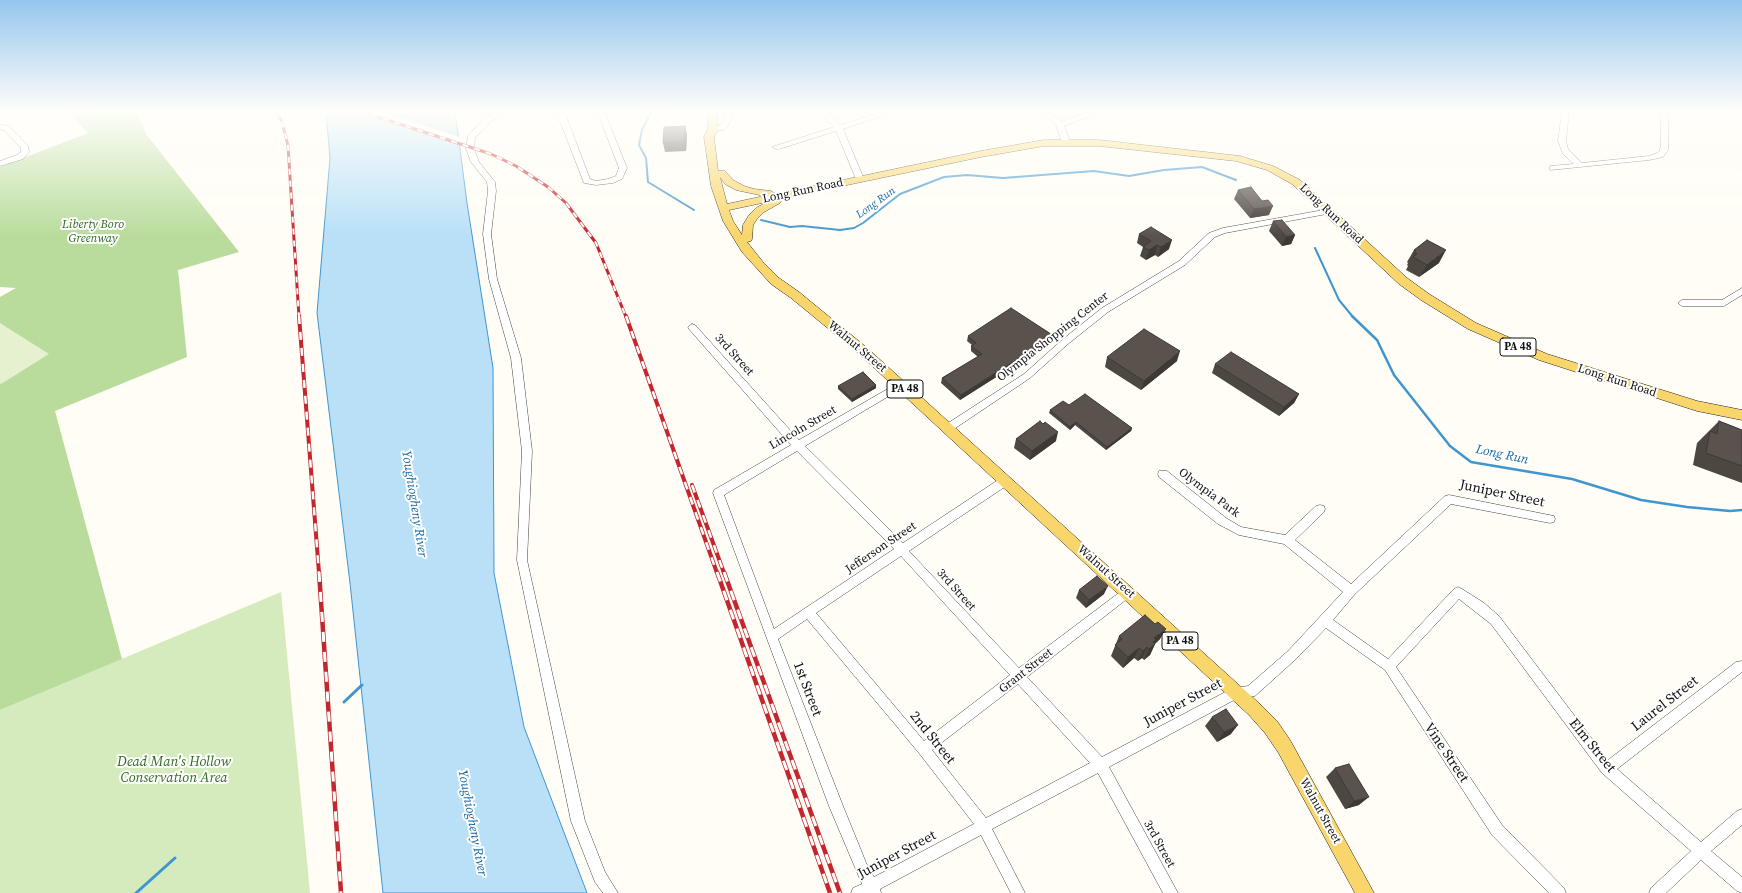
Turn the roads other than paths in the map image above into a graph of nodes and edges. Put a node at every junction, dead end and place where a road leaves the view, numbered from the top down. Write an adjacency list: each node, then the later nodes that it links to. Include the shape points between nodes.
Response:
1 (24, 153): 12 (street, via 20,157)
2 (471, 153): 53 (street, via 475,162 491,182 487,234 493,279 516,358 528,452 522,560 578,821 600,877)
3 (575, 153): 4 (street, via 586,181 596,183 619,177 623,168)
4 (617, 153)
5 (710, 153): 18 (main road, Walnut Street, via 716,186)
6 (719, 153): 15 (main road, Walnut Street)
7 (849, 153): 16 (street)
8 (989, 153): 16 (main road, Long Run Road / PA 48)
9 (1197, 153): 19 (main road, Long Run Road / PA 48, via 1219,155 1270,168 1296,182)
10 (1566, 153): 13 (street)
11 (1662, 153): 13 (street, via 1649,158)
12 (0, 164)
13 (1580, 165): 14 (street)
14 (1553, 168)
15 (721, 173): 17 (main road, via 728,182 753,192); 18 (main road, Walnut Street)
16 (860, 179): 17 (main road, Long Run Road / PA 48)
17 (793, 193): 18 (main road, Long Run Road / PA 48); 20 (main road, PA 48, via 760,210 748,225)
18 (727, 207): 20 (main road, Walnut Street); 22 (main road, Walnut Street / PA 48, via 734,232 759,265 775,281)
19 (1329, 211): 26 (main road, Long Run Road / PA 48, via 1403,281 1472,326 1543,358 1697,406); 27 (street, Olympia Shopping Center, via 1212,235 1182,263 1105,310 1027,376)
20 (747, 239): 22 (main road, Walnut Street / PA 48)
21 (1742, 291): 23 (street, via 1724,303)
22 (795, 294): 25 (main road, Walnut Street / PA 48)
23 (1682, 302)
24 (692, 327): 28 (street, 3rd Street)
25 (901, 385): 27 (main road, Walnut Street / PA 48); 28 (street, Lincoln Street)
26 (1742, 415)
27 (948, 428): 30 (main road, Walnut Street / PA 48)
28 (799, 445): 31 (street, Lincoln Street); 35 (street, 3rd Street)
29 (1163, 474): 34 (street, Olympia Park, via 1239,532)
30 (1005, 481): 35 (street, Jefferson Street); 37 (main road, Walnut Street / PA 48)
31 (718, 493): 40 (street, 1st Street)
32 (1320, 509): 34 (street)
33 (1550, 519): 36 (street, Juniper Street, via 1449,498)
34 (1287, 540): 36 (street)
35 (902, 550): 38 (street, Jefferson Street); 43 (street, 3rd Street)
36 (1351, 591): 39 (street, Juniper Street)
37 (1128, 592): 43 (street, Grant Street); 44 (main road, Walnut Street / PA 48)
38 (808, 612): 40 (street, Jefferson Street); 45 (street, 2nd Street)
39 (1325, 621): 41 (street, Vine Street); 44 (street, Juniper Street, via 1251,692)
40 (771, 637): 52 (street, 1st Street, via 864,875)
41 (1388, 666): 47 (street, Elm Street, via 1458,592 1480,606 1495,620); 58 (street, Vine Street, via 1497,830)
42 (1742, 667): 47 (street, Laurel Street, via 1740,666)
43 (1018, 677): 45 (street, Grant Street); 46 (street, 3rd Street)
44 (1235, 693): 46 (street, Juniper Street); 57 (main road, Walnut Street / PA 48, via 1271,727 1284,746)
45 (923, 750): 49 (street, 2nd Street)
46 (1100, 764): 49 (street, Juniper Street); 56 (street, 3rd Street)
47 (1608, 769): 50 (street, Elm Street)
48 (1742, 816): 50 (street)
49 (984, 826): 52 (street, Juniper Street); 55 (street, 2nd Street)
50 (1702, 850): 51 (street, Elm Street); 59 (street)
51 (1742, 886)
52 (873, 889): 54 (street, Juniper Street)
53 (612, 893)
54 (858, 893)
55 (1018, 893)
56 (1171, 893)
57 (1365, 893)
58 (1559, 893)
59 (1656, 893)

